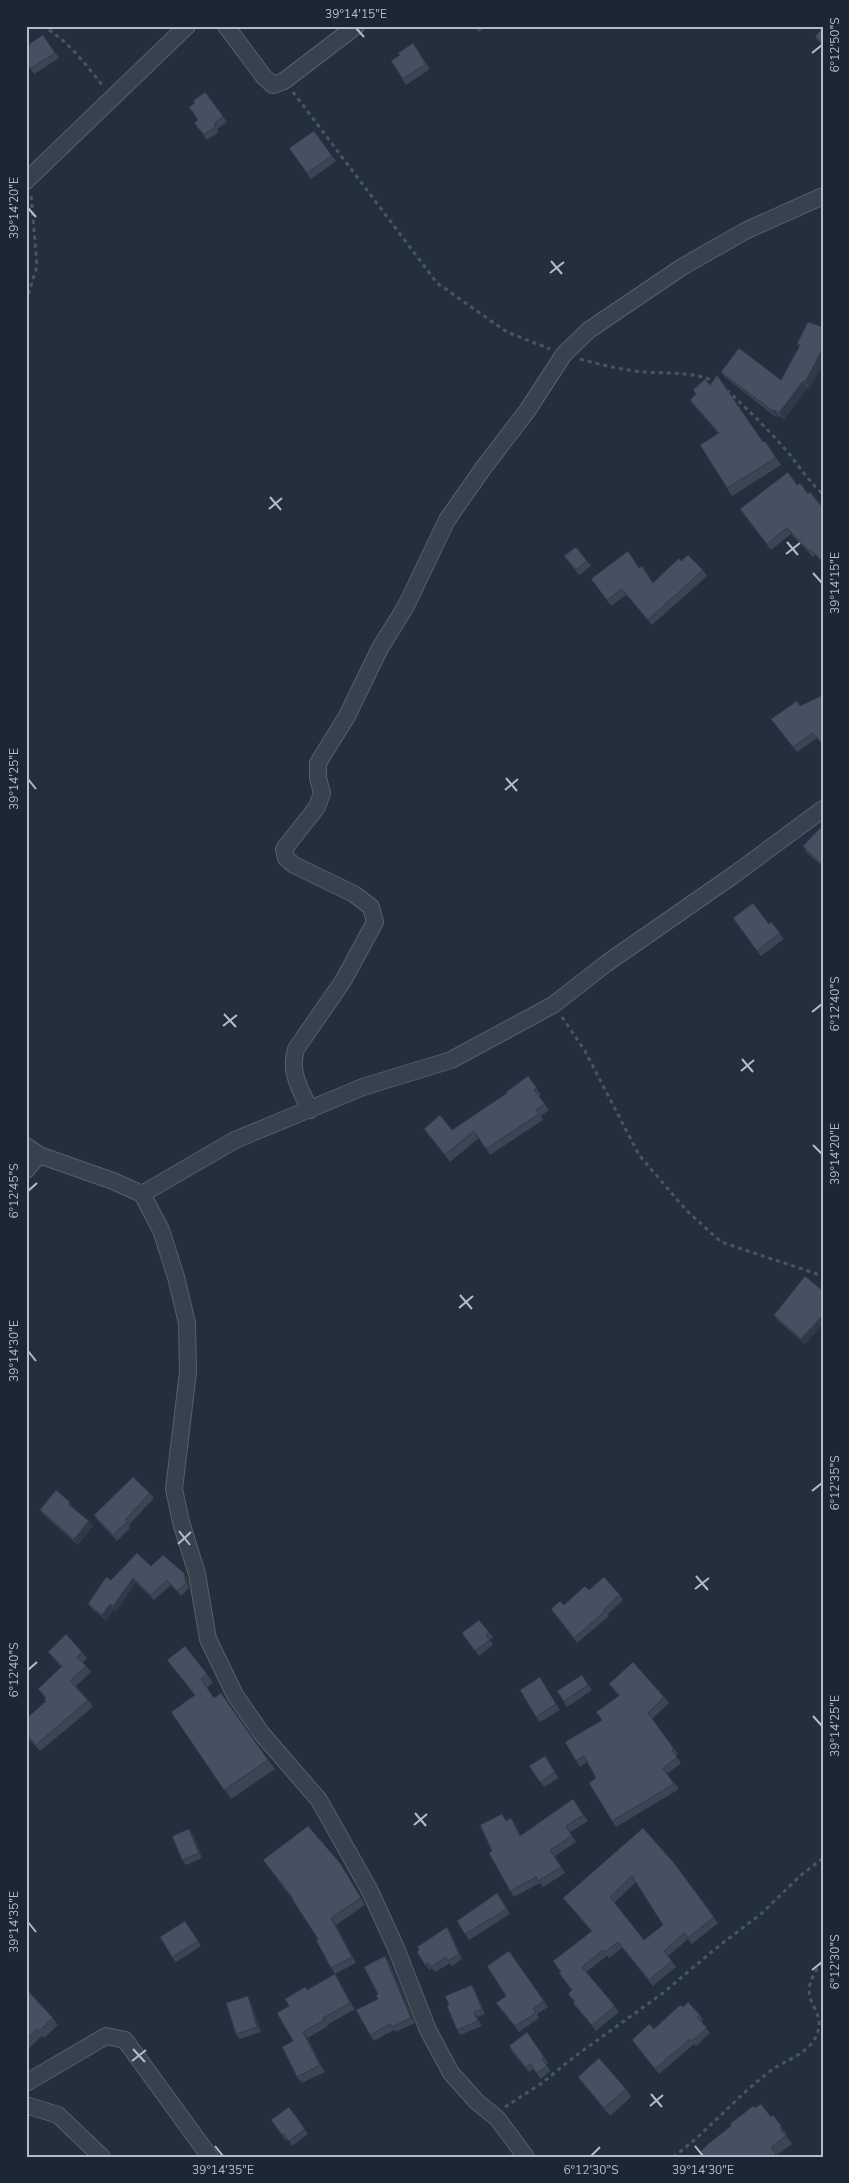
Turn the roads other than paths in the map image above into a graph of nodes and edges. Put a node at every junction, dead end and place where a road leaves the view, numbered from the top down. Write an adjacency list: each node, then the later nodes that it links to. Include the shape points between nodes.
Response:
1 (187, 26): 4 (street)
2 (226, 26): 3 (street, via 264,78 273,85 284,81)
3 (356, 26)
4 (28, 180)
5 (823, 196): 7 (street, via 745,231 682,267 589,330 564,354 527,411 447,520 406,606 318,763 322,793 317,807 284,849 286,858 294,865 354,894 371,907 375,922 343,980 296,1049 292,1062)
6 (823, 809): 7 (street, via 553,1005 451,1060 363,1087)
7 (310, 1110): 10 (street, via 235,1140)
8 (33, 1150): 9 (street); 10 (street)
9 (26, 1170)
10 (142, 1194): 15 (street, via 161,1230 187,1322 188,1372 174,1489 197,1574 208,1639 235,1695 262,1734 319,1800 370,1891 428,2030 452,2073 496,2118)
11 (26, 2083): 14 (street, via 106,2036 125,2040)
12 (26, 2105): 13 (street, via 58,2115)
13 (102, 2157)
14 (210, 2157)
15 (526, 2157)

